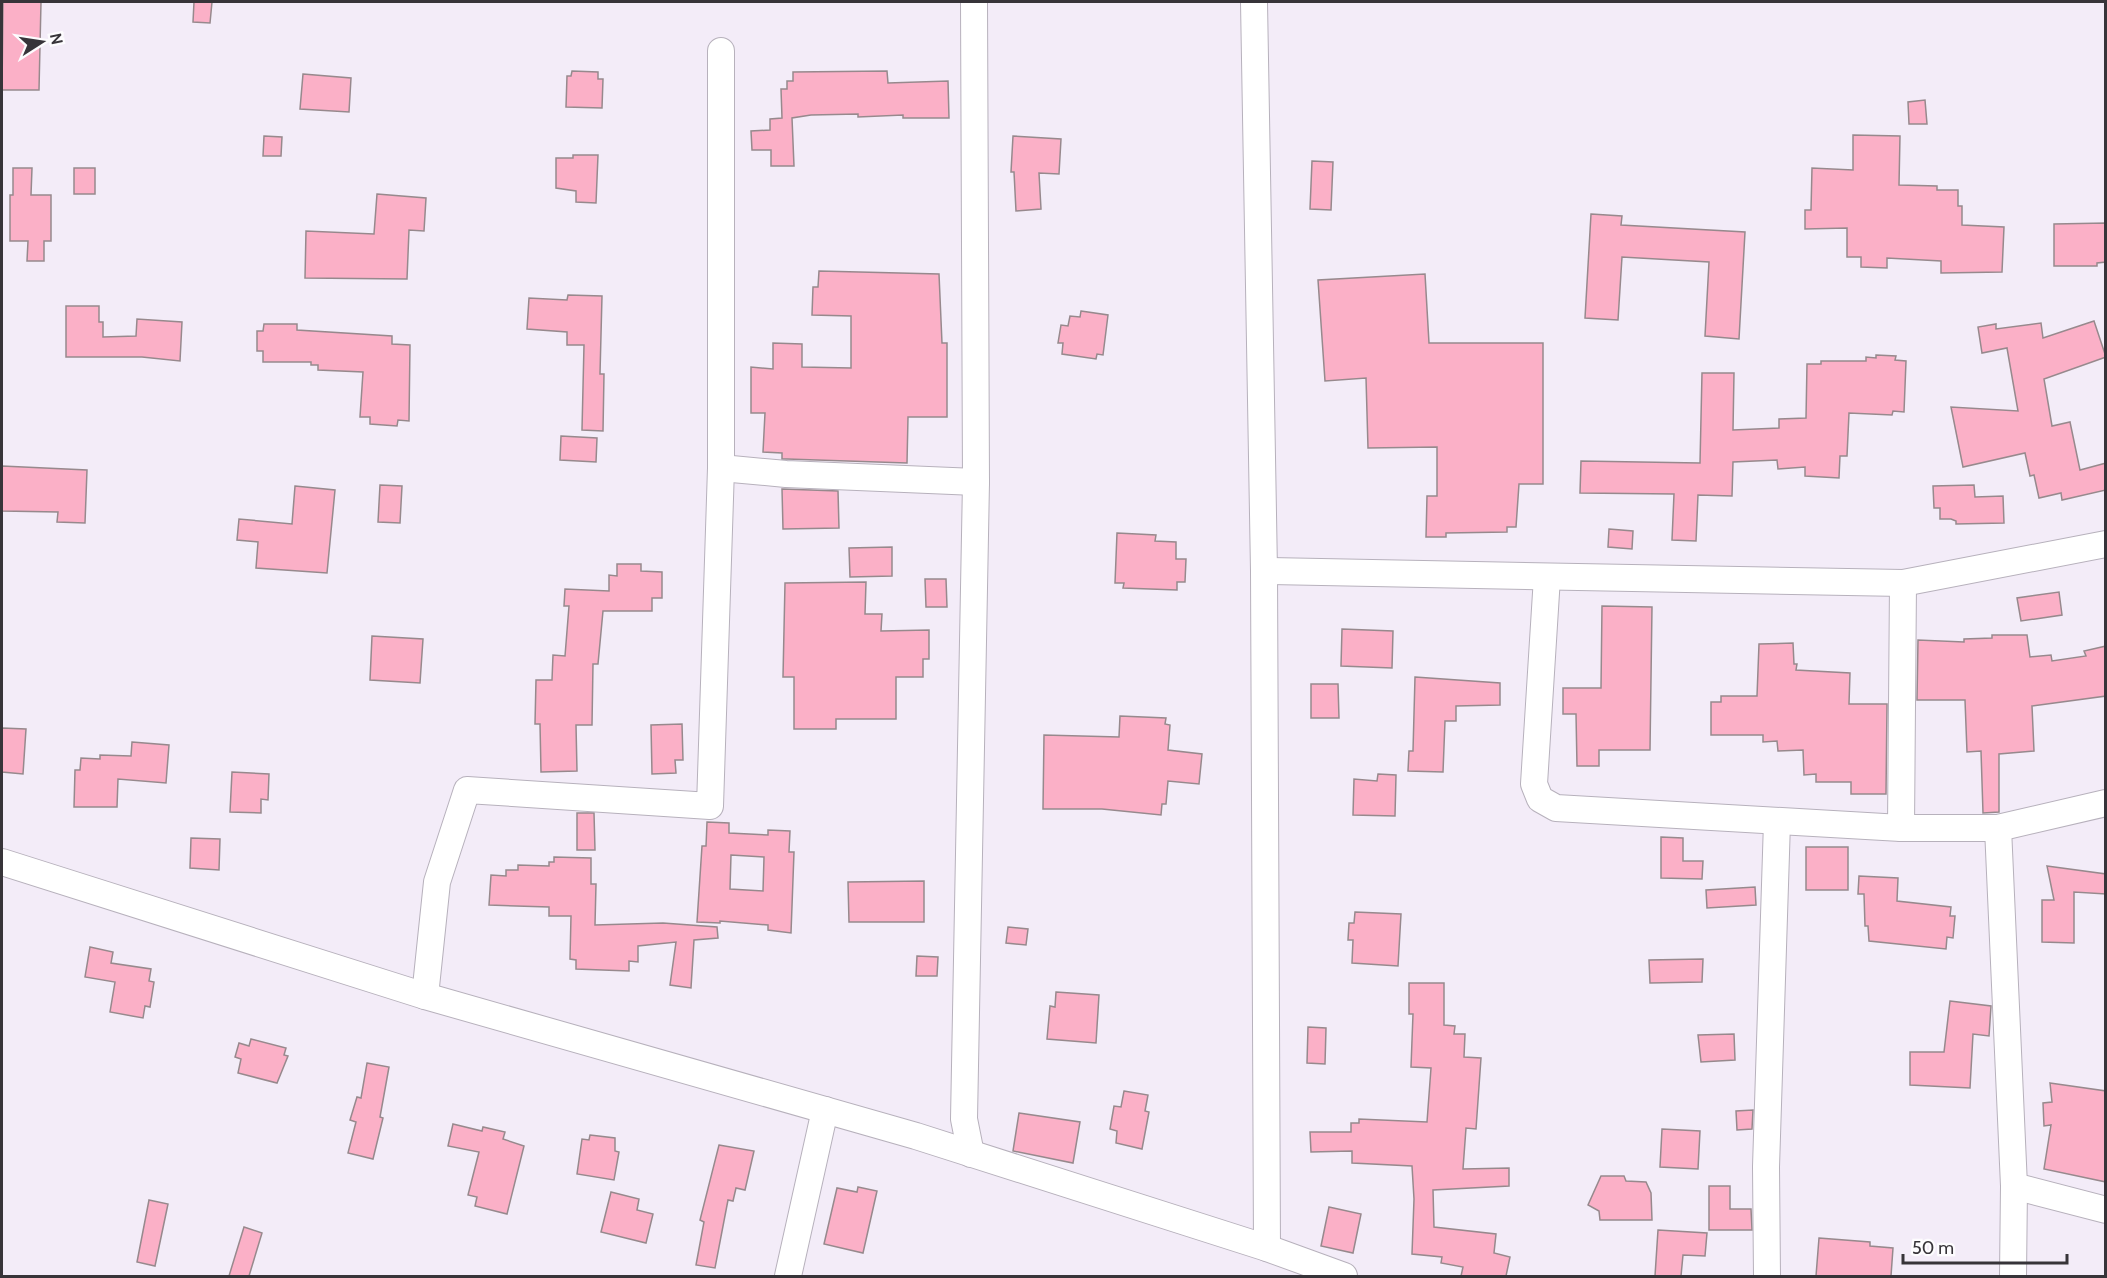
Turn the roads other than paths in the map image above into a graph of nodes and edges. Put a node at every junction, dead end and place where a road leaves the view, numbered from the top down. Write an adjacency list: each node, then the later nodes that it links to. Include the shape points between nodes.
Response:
1 (974, 2): 5 (street)
2 (1254, 2): 7 (street)
3 (721, 51): 4 (street)
4 (721, 468): 5 (street); 15 (street, via 710,806 467,790 437,882)
5 (976, 482): 17 (street, via 964,1119)
6 (2106, 544): 9 (street)
7 (1264, 571): 8 (street); 20 (street)
8 (1547, 577): 9 (street); 11 (street, via 1534,784 1540,799 1556,808)
9 (1903, 583): 12 (street)
10 (2106, 803): 13 (street)
11 (1777, 822): 12 (street); 23 (street, via 1766,1167)
12 (1901, 828): 13 (street)
13 (1998, 828): 18 (street)
14 (2, 862): 15 (street)
15 (425, 996): 16 (street)
16 (825, 1110): 17 (street); 21 (street)
17 (971, 1154): 20 (street)
18 (2014, 1186): 19 (street); 24 (street)
19 (2106, 1210)
20 (1267, 1248): 22 (street)
21 (788, 1276)
22 (1344, 1276)
23 (1767, 1276)
24 (2013, 1276)

